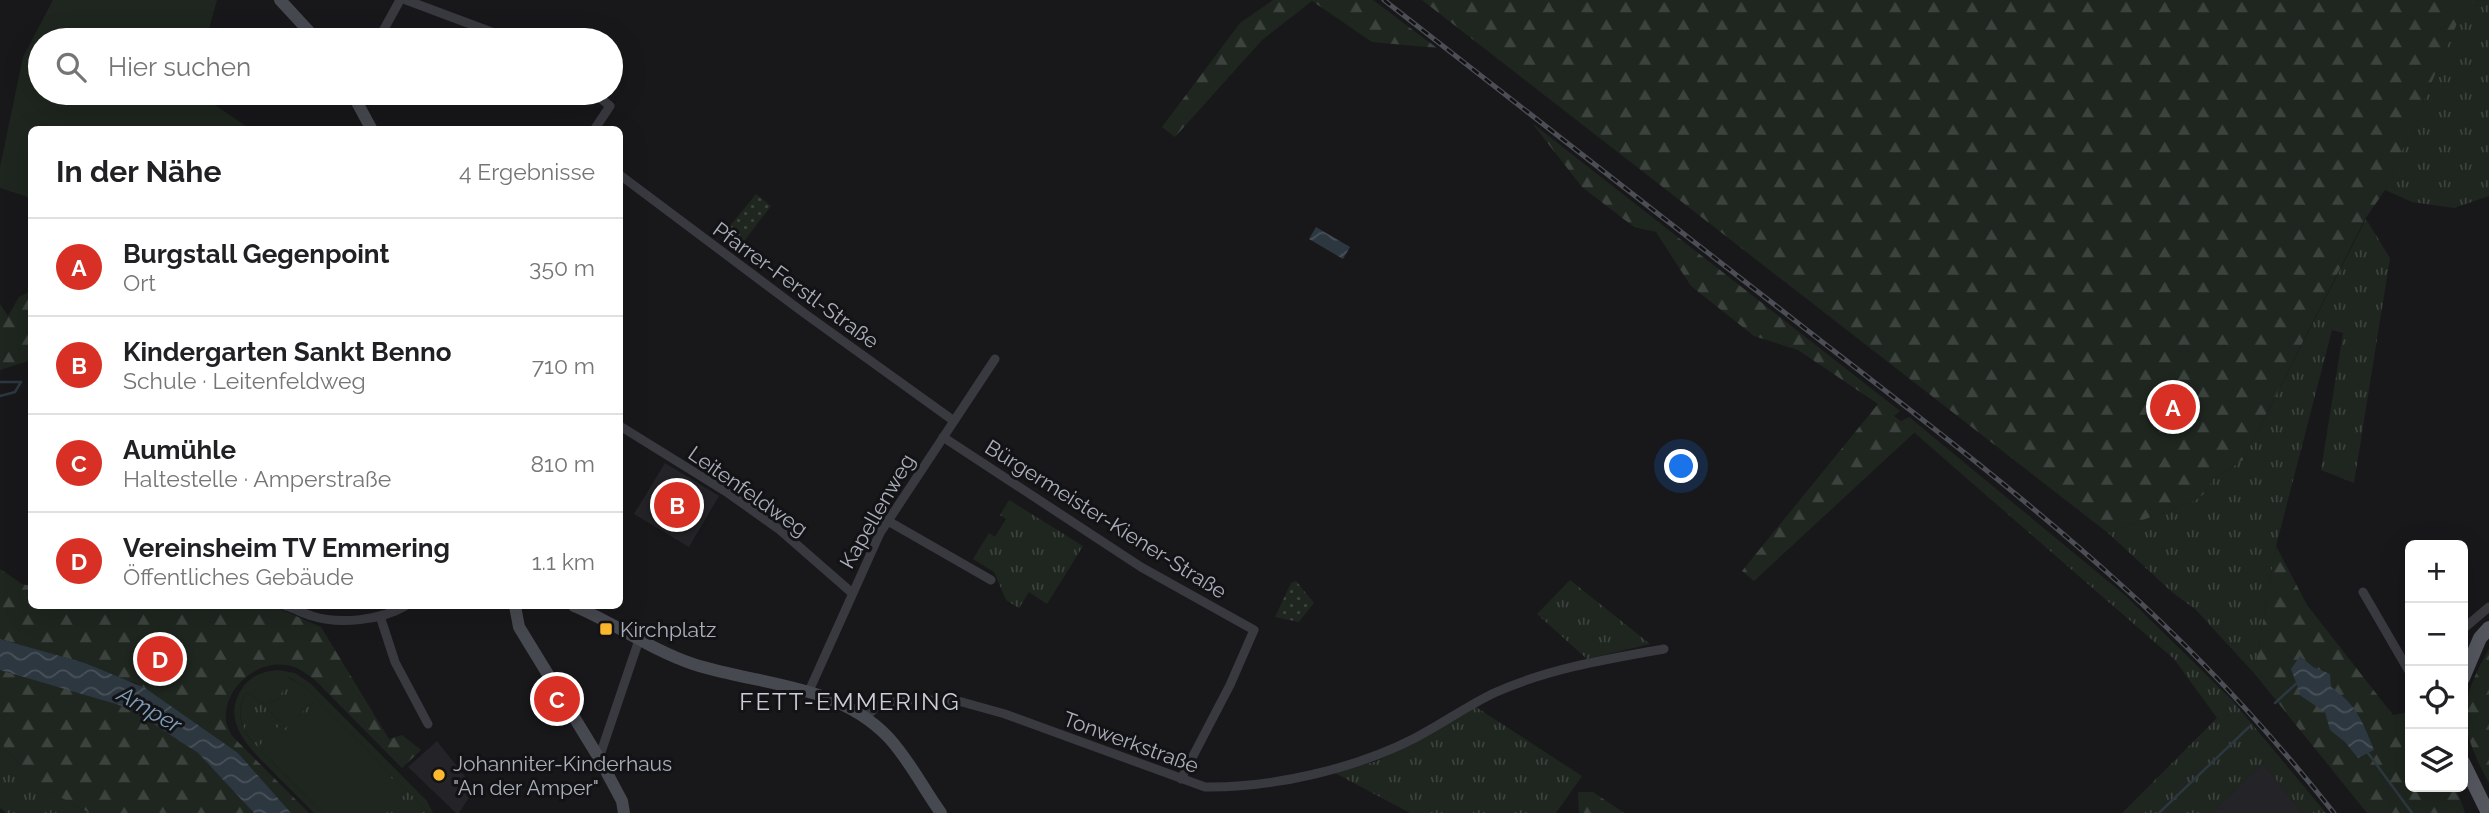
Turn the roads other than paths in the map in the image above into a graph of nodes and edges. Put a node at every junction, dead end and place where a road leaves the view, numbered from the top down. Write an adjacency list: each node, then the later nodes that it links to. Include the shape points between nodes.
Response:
1 (280, 0): 4 (street)
2 (400, 0): 5 (street)
3 (406, 0): 6 (street)
4 (306, 28)
5 (385, 28)
6 (481, 28)
7 (358, 105): 9 (street)
8 (609, 105): 10 (street)
9 (370, 126)
10 (597, 126)
11 (623, 177): 13 (street, Pfarrer-Ferstl-Straße)
12 (995, 359): 13 (street, Kapellenweg)
13 (954, 421): 15 (street, Kapellenweg)
14 (623, 428): 19 (street, Leitenfeldweg, via 780,530)
15 (943, 437): 16 (street, Kapellenweg); 37 (street, Bürgermeister-Kiener-Straße, via 1141,567 1254,631)
16 (888, 521): 17 (street); 19 (street, Kapellenweg)
17 (990, 580)
18 (2363, 592): 30 (street)
19 (851, 593): 32 (street, Kapellenweg)
20 (2489, 607): 26 (street)
21 (295, 609): 25 (street, via 343,620)
22 (400, 609): 25 (street)
23 (516, 609): 35 (street, via 519,627)
24 (582, 609): 28 (street)
25 (380, 616): 34 (street, via 395,662)
26 (2468, 625)
27 (2489, 628): 31 (main road)
28 (639, 640): 32 (street, via 698,666); 35 (street)
29 (1664, 649): 37 (street, Tonwerkstraße, via 1515,685 1415,738 1329,770 1228,787 1205,787)
30 (2406, 666)
31 (2468, 666)
32 (809, 691): 33 (street)
33 (865, 716): 37 (street, Tonwerkstraße, via 879,705 914,699 962,702); 39 (street, via 899,750)
34 (428, 724)
35 (599, 758): 38 (street)
36 (2468, 772): 40 (main road)
37 (1181, 779)
38 (624, 813)
39 (940, 813)
40 (2488, 813)

